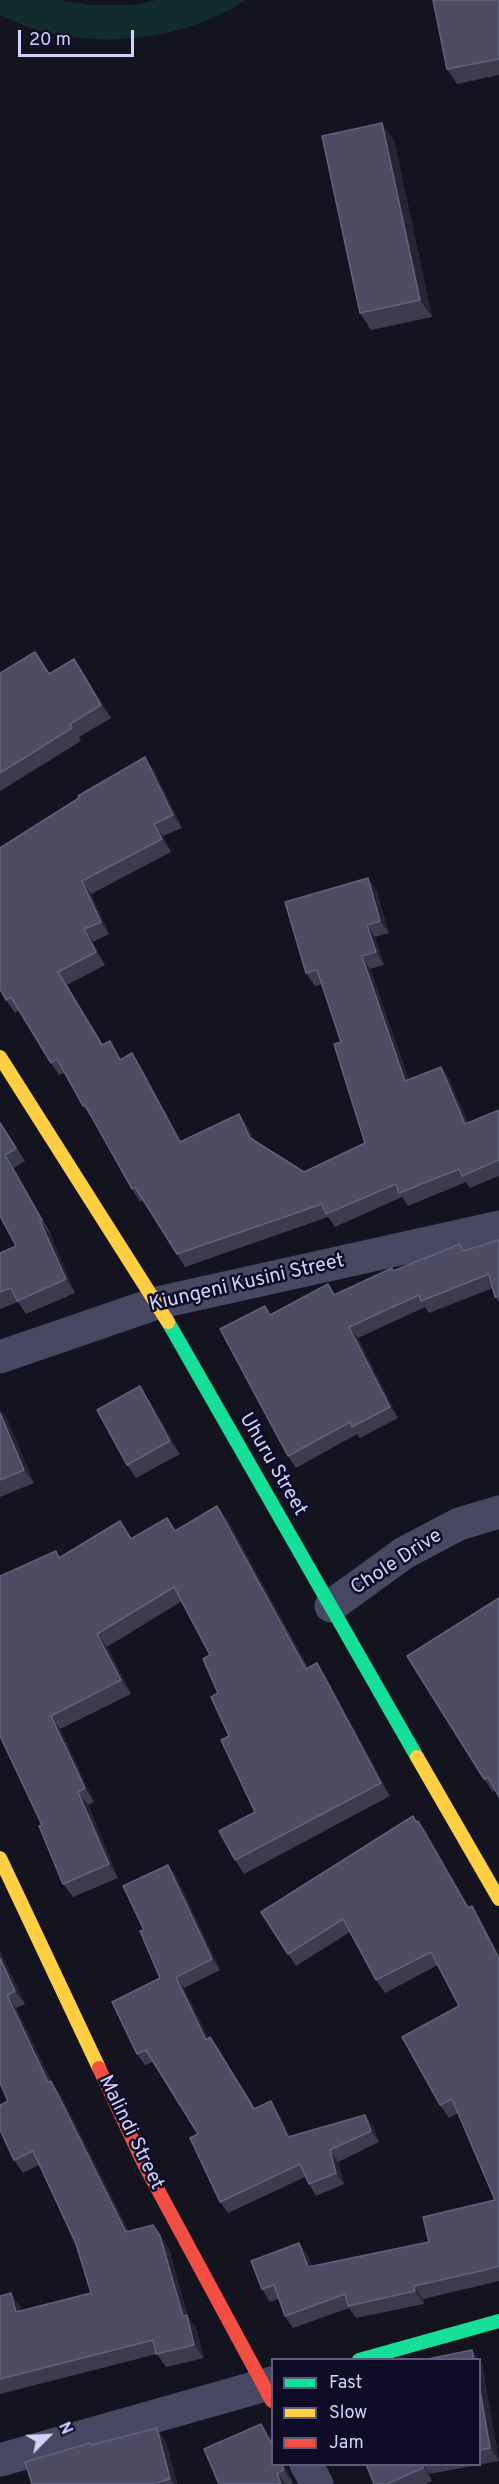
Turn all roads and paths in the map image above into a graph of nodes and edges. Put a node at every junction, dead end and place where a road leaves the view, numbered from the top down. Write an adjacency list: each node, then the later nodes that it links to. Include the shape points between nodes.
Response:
1 (0, 1057): 3 (street, Uhuru Street)
2 (499, 1227): 3 (street, Kiungeni Kusini Street)
3 (157, 1303): 4 (street, Kiungeni Kusini Street); 6 (street, Uhuru Street)
4 (0, 1357)
5 (499, 1512): 6 (street, Chole Drive, via 459,1524 404,1553)
6 (331, 1606): 8 (street, Uhuru Street)
7 (0, 1858): 11 (street, Malindi Street, via 144,2164)
8 (499, 1899)
9 (499, 2321): 10 (street)
10 (366, 2358)
11 (270, 2390): 12 (street)
12 (0, 2460)
13 (307, 2466): 14 (street)
14 (317, 2484)

